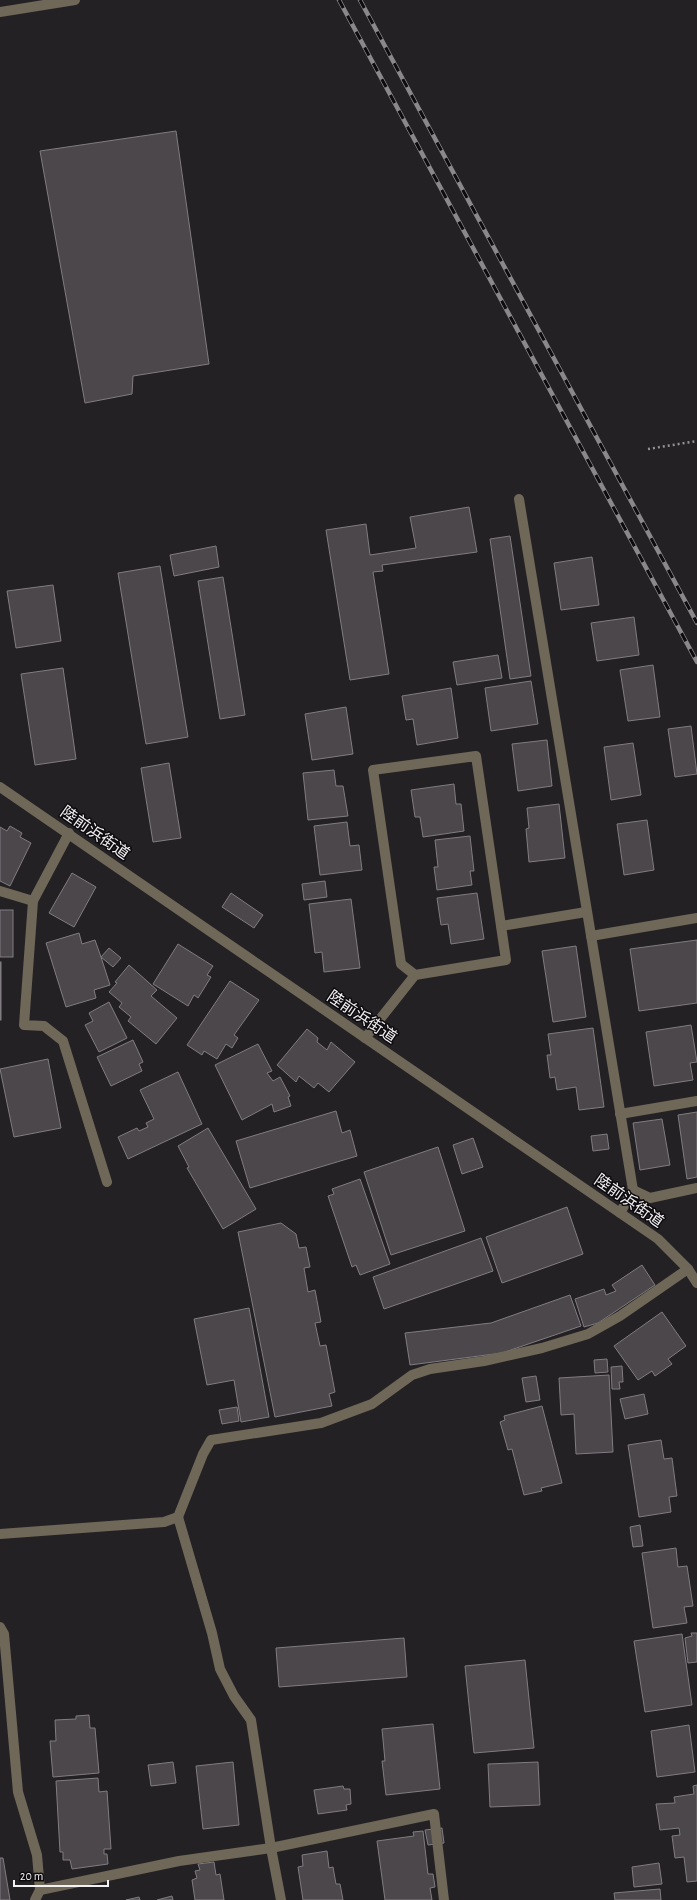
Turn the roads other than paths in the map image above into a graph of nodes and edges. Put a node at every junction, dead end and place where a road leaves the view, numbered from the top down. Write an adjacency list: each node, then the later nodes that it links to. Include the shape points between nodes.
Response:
1 (74, 0): 2 (street)
2 (0, 12)
3 (519, 499): 8 (street)
4 (0, 786): 5 (street, 陸前浜街道)
5 (69, 833): 7 (street); 13 (street, 陸前浜街道)
6 (0, 891): 7 (street)
7 (33, 901): 16 (street, via 24,1025 44,1026 63,1041)
8 (586, 912): 10 (street); 11 (street)
9 (697, 918): 11 (street)
10 (501, 926): 12 (street, via 506,960); 12 (street, via 476,756 373,770 400,964)
11 (591, 936): 15 (street)
12 (416, 975): 13 (street)
13 (365, 1038): 19 (street, 陸前浜街道)
14 (697, 1101): 15 (street)
15 (620, 1114): 18 (street)
16 (107, 1182)
17 (697, 1188): 18 (street, via 650,1198)
18 (633, 1190): 19 (street)
19 (620, 1213): 20 (street, 陸前浜街道, via 658,1239)
20 (688, 1269): 21 (street, 陸前浜街道); 22 (street, via 620,1316 588,1334 484,1361 430,1369 412,1375 372,1404 321,1423 211,1440)
21 (697, 1283)
22 (178, 1517): 23 (street, via 164,1522); 25 (street, via 220,1668 234,1696 251,1720)
23 (0, 1534)
24 (0, 1627): 26 (street, via 4,1634 18,1792 37,1856)
25 (271, 1848): 26 (street, via 179,1861); 28 (street); 29 (street, via 434,1814)
26 (40, 1890): 27 (street)
27 (35, 1900)
28 (281, 1900)
29 (444, 1900)

